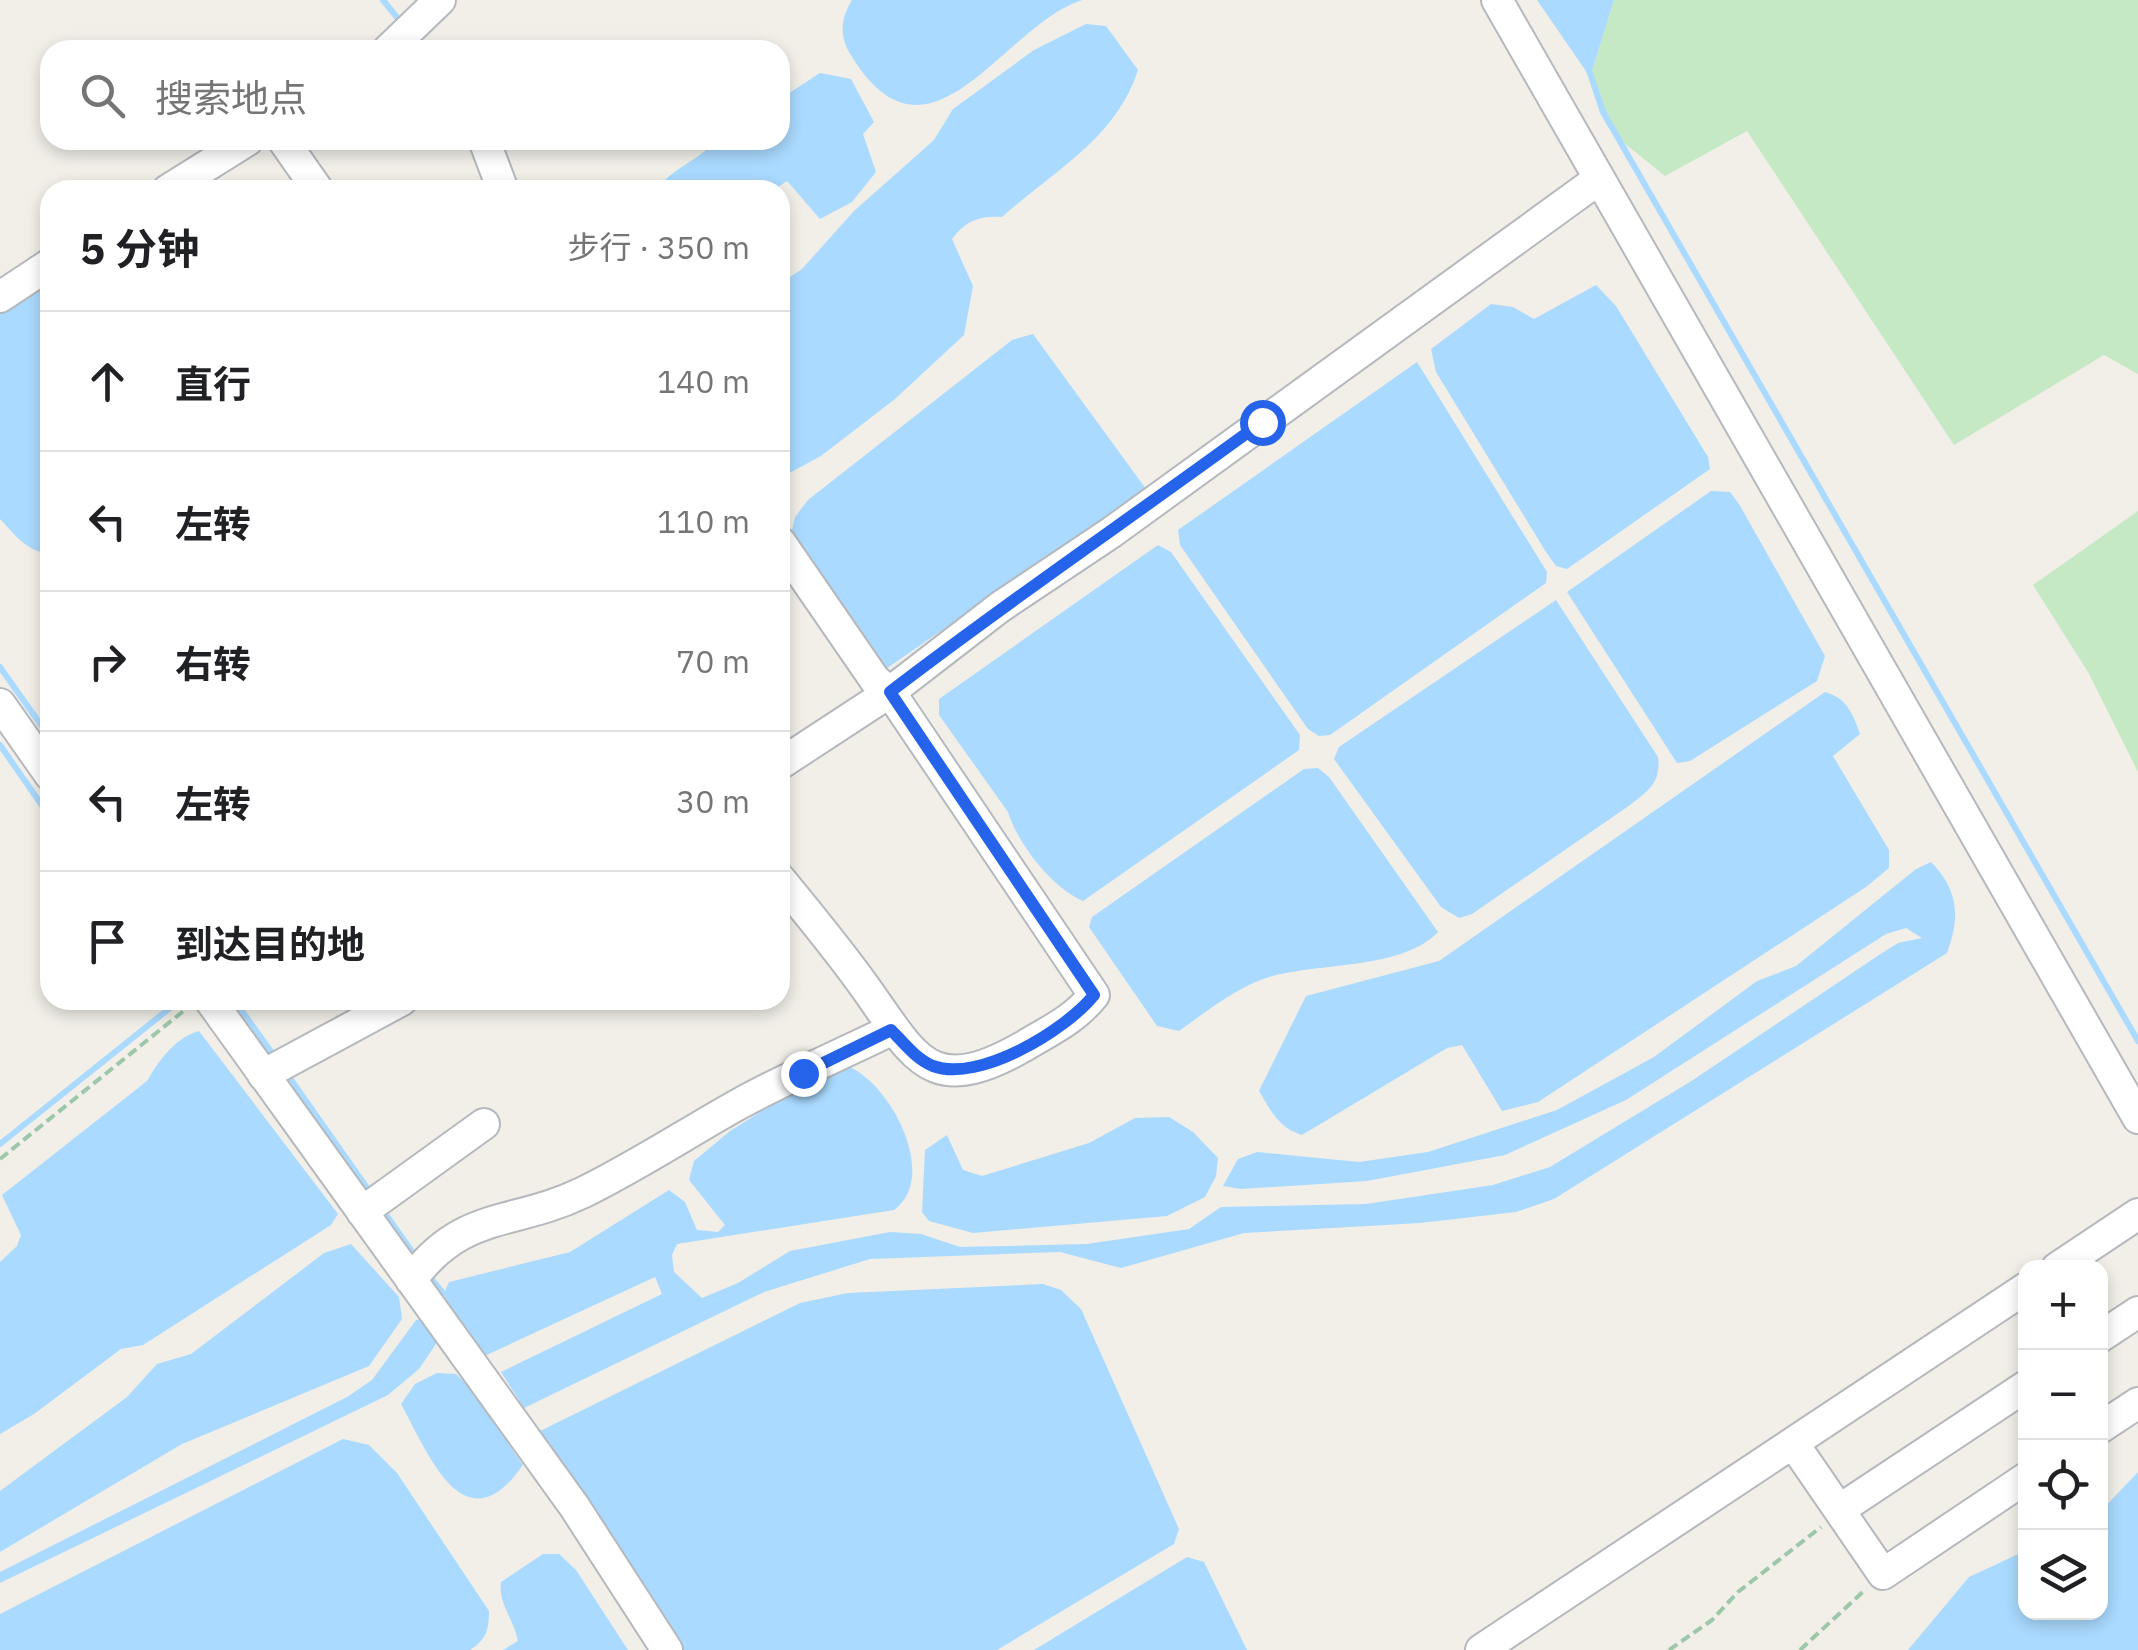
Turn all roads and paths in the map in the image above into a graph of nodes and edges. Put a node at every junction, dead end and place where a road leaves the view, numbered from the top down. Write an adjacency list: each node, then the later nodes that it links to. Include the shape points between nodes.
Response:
1 (440, 0): 3 (street)
2 (1497, 0): 7 (street)
3 (405, 40)
4 (232, 150): 8 (street)
5 (290, 150): 9 (street)
6 (488, 150): 10 (street)
7 (1600, 179): 14 (street); 24 (street)
8 (184, 180)
9 (311, 180)
10 (499, 180)
11 (40, 271): 12 (street)
12 (0, 297)
13 (790, 557): 14 (street, via 874,680)
14 (890, 692): 16 (street); 22 (street, via 1094,995 1079,1014 995,1062 956,1071 919,1058)
15 (0, 704): 17 (street)
16 (790, 757)
17 (40, 761)
18 (790, 892): 22 (street)
19 (186, 1010): 26 (path)
20 (217, 1010): 23 (street)
21 (383, 1010): 23 (street)
22 (891, 1030): 30 (street, via 585,1191 467,1228 430,1254)
23 (263, 1075): 27 (street)
24 (2138, 1118)
25 (484, 1124): 27 (street)
26 (0, 1159)
27 (362, 1212): 30 (street)
28 (2138, 1214): 29 (street)
29 (2069, 1260)
30 (411, 1280): 41 (street, via 574,1506)
31 (2018, 1293): 37 (street)
32 (2138, 1312): 33 (street)
33 (2108, 1331)
34 (2018, 1391): 39 (street)
35 (2138, 1403): 36 (street)
36 (2108, 1423)
37 (1793, 1443): 39 (street); 42 (street)
38 (2018, 1483): 40 (street)
39 (1839, 1510): 40 (street); 43 (path)
40 (1883, 1574): 44 (path)
41 (666, 1650)
42 (1481, 1650)
43 (1668, 1650)
44 (1800, 1650)

